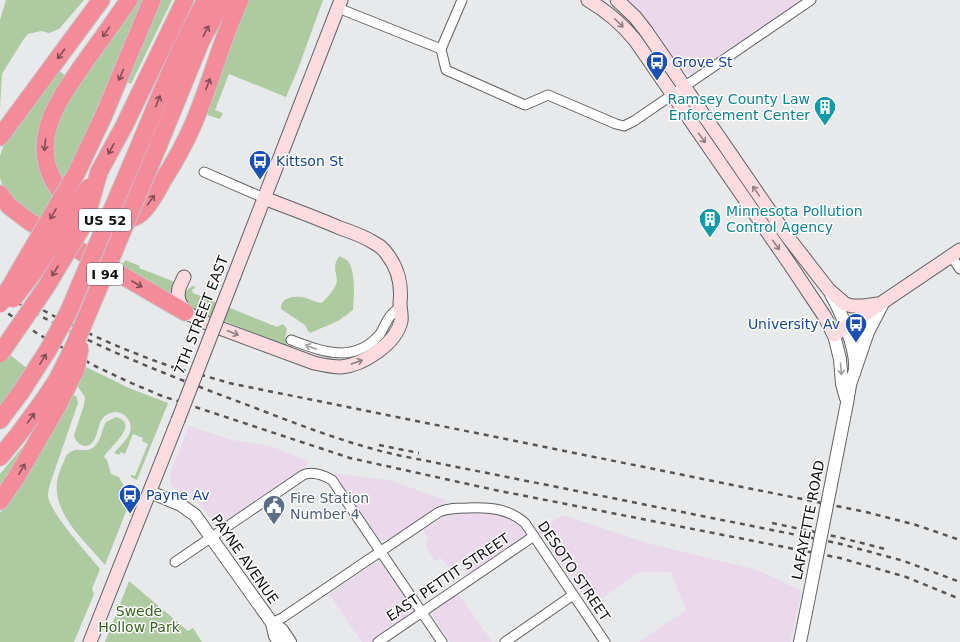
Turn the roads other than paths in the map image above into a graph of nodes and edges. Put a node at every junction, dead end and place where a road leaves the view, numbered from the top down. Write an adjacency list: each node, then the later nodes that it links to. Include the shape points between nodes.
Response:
1 (101, 0): 18 (highway, one-way to 18)
2 (128, 0): 8 (highway, US 52, one-way to 8, via 59,101 49,127 45,151 48,171 69,201 90,215 113,221 130,219 141,213 150,203 170,169 192,127)
3 (152, 0): 29 (highway, one-way to 29, bridge, via 103,117 73,178)
4 (185, 0): 15 (highway)
5 (193, 0): 15 (highway)
6 (206, 0): 19 (highway, one-way to 6, via 174,65)
7 (223, 0): 19 (highway, I 94, one-way to 7)
8 (240, 0)
9 (462, 0): 14 (street)
10 (588, 0): 17 (main road, LAFAYETTE ROAD, one-way to 17, via 606,11 625,28)
11 (617, 0): 16 (main road, LAFAYETTE ROAD, via 639,22)
12 (811, 0): 16 (street)
13 (340, 4): 14 (street); 23 (main road, 7TH STREET EAST)
14 (442, 49): 17 (street, via 446,70 524,105 548,95 624,126)
15 (157, 56): 20 (highway, one-way to 20)
16 (684, 86): 17 (street); 27 (main road, LAFAYETTE ROAD, one-way to 16, via 788,236)
17 (672, 94): 34 (main road, LAFAYETTE ROAD, one-way to 34, via 792,266)
18 (0, 137)
19 (151, 141): 39 (highway, I 94, bridge, via 88,316 76,369); 40 (highway, one-way to 19, bridge, via 48,350)
20 (99, 172): 32 (highway, bridge, via 33,273); 36 (highway, one-way to 36, bridge, via 85,222 46,287)
21 (204, 172): 23 (street)
22 (0, 194): 31 (highway, one-way to 31, via 8,206 30,222)
23 (264, 198): 30 (main road, via 377,244 395,267 401,293); 42 (main road, 7TH STREET EAST, bridge)
24 (956, 253): 25 (street); 28 (main road)
25 (960, 268)
26 (184, 277): 31 (main road, via 178,294)
27 (829, 290): 28 (main road, via 845,304 852,306); 33 (street, LAFAYETTE ROAD)
28 (883, 302): 33 (main road); 37 (street, via 868,332)
29 (0, 304)
30 (400, 307): 31 (main road, one-way to 30, via 209,324 314,363 341,366 354,364 372,356 389,341 401,321); 35 (street, one-way to 35, via 391,315 372,342 353,351 331,353)
31 (184, 312)
32 (0, 316)
33 (846, 327): 34 (main road); 37 (street, LAFAYETTE ROAD)
34 (834, 335): 38 (street, LAFAYETTE ROAD, one-way to 38)
35 (291, 340)
36 (0, 354)
37 (855, 370): 38 (street, LAFAYETTE ROAD)
38 (847, 403): 58 (street, LAFAYETTE ROAD, bridge)
39 (50, 404): 41 (highway, one-way to 39, via 18,435); 43 (highway, one-way to 39, via 16,478)
40 (0, 420)
41 (0, 457)
42 (150, 492): 45 (street, PAYNE AVENUE, via 186,508 195,515); 51 (main road, 7TH STREET EAST)
43 (0, 501)
44 (534, 536): 46 (street, DESOTO STREET, via 518,517 496,509 446,509); 48 (street, DESOTO STREET); 49 (street, EAST PETTIT STREET)
45 (210, 537): 46 (street, via 308,473 332,480); 47 (street); 50 (street, PAYNE AVENUE)
46 (380, 552): 49 (street); 50 (street)
47 (175, 562)
48 (573, 595): 56 (street); 57 (street, DESOTO STREET)
49 (422, 612): 54 (street, EAST PETTIT STREET); 55 (street)
50 (272, 623): 52 (street, PAYNE AVENUE); 53 (street, PAYNE AVENUE, via 282,630)
51 (90, 642)
52 (279, 642)
53 (290, 642)
54 (378, 642)
55 (442, 642)
56 (505, 642)
57 (605, 642)
58 (800, 642)

